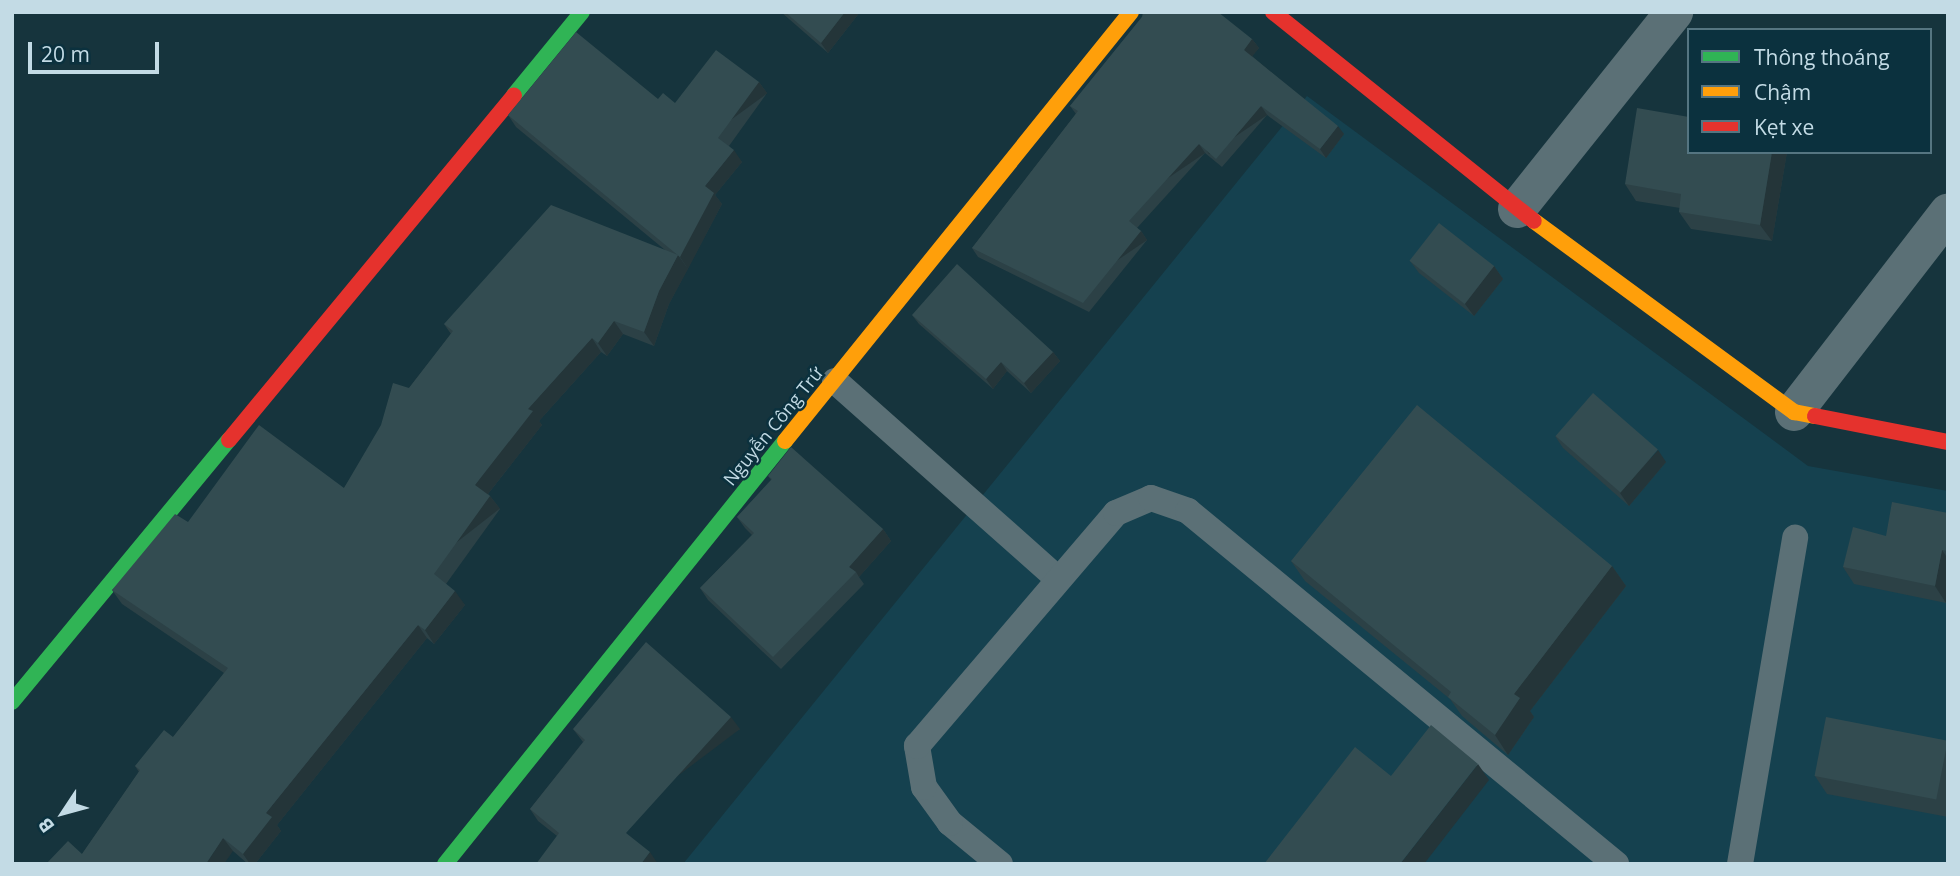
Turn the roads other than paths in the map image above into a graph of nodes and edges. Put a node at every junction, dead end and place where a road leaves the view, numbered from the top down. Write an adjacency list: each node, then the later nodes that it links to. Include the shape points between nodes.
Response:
1 (582, 12): 12 (street)
2 (1131, 12): 7 (street, Nguyễn Công Trứ)
3 (1273, 12): 5 (street)
4 (1674, 12): 5 (street)
5 (1517, 209): 8 (street)
6 (1948, 213): 8 (street)
7 (835, 381): 11 (lane); 13 (street, Nguyễn Công Trứ)
8 (1794, 412): 9 (street)
9 (1948, 442)
10 (1795, 538): 16 (lane)
11 (1058, 579): 14 (lane, via 917,746 924,787 950,823); 15 (lane, via 1116,513 1150,498 1188,511)
12 (12, 702)
13 (444, 864)
14 (1000, 864)
15 (1616, 864)
16 (1740, 864)

